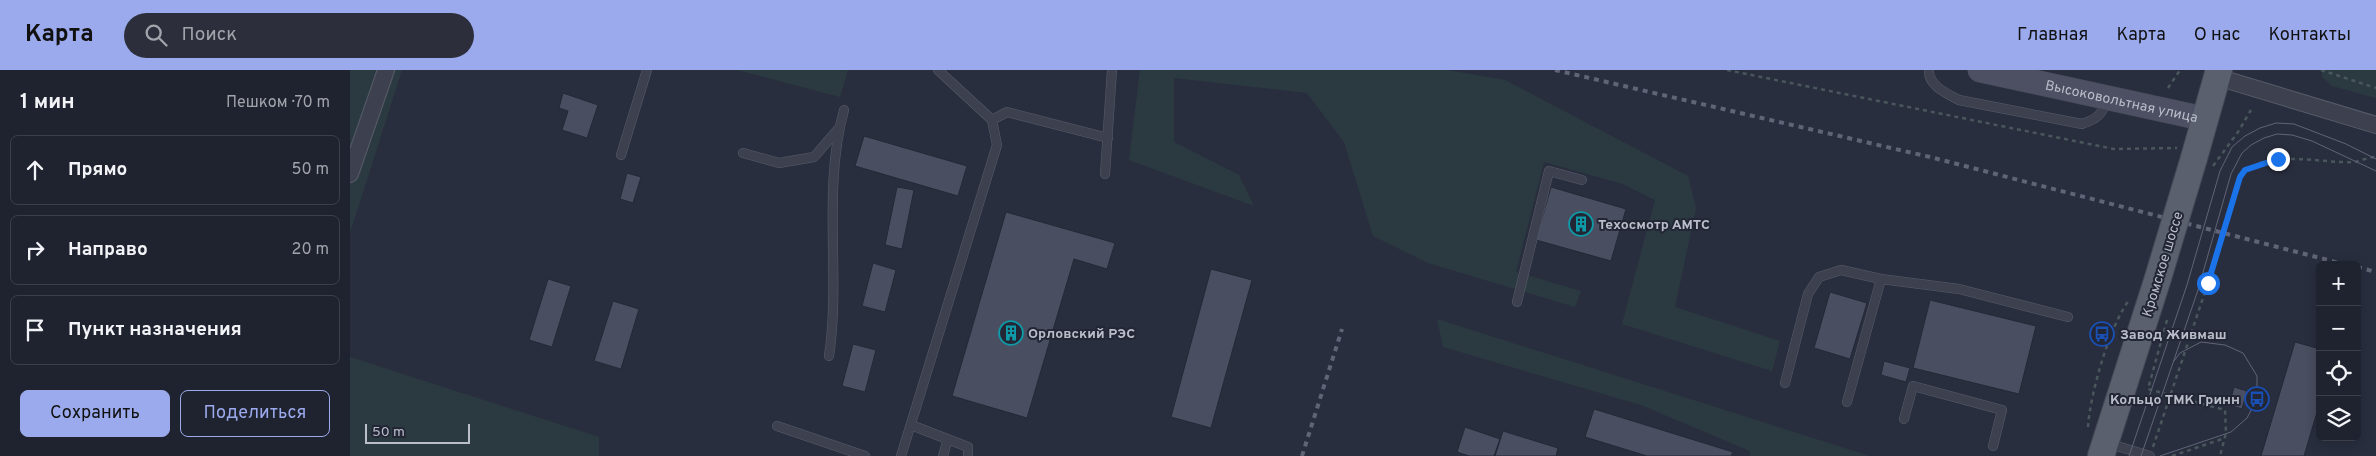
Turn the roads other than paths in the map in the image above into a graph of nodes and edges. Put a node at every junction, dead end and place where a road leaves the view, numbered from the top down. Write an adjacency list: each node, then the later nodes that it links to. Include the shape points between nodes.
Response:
1 (386, 70): 17 (street)
2 (647, 70): 16 (lane)
3 (938, 70): 11 (lane)
4 (1112, 70): 14 (lane)
5 (1929, 70): 8 (lane, via 1941,91 1960,100 2082,124 2097,120)
6 (1980, 70): 8 (main road, Высоковольтная улица)
7 (2218, 73): 10 (main road, Кромское шоссе); 12 (street)
8 (2107, 98): 10 (main road, Высоковольтная улица)
9 (844, 110): 13 (lane)
10 (2205, 119): 30 (main road, Кромское шоссе, bridge, via 2158,278)
11 (992, 120): 14 (lane, via 1007,112); 27 (lane, via 997,145)
12 (2376, 125)
13 (839, 128): 15 (lane, via 814,157 779,163); 23 (lane, via 832,228)
14 (1108, 138): 18 (lane)
15 (743, 153)
16 (621, 155)
17 (350, 174)
18 (1106, 174)
19 (1582, 180): 21 (lane, via 1548,171)
20 (1881, 279): 22 (lane, via 1959,289); 24 (lane, via 1841,270 1819,277 1808,294); 25 (lane)
21 (1517, 302)
22 (2068, 317)
23 (829, 356)
24 (1785, 383)
25 (1847, 402)
26 (1904, 419): 31 (lane, via 1913,386 2002,410)
27 (911, 425): 29 (lane); 33 (lane)
28 (777, 426): 32 (lane)
29 (948, 439): 34 (lane); 35 (lane, via 968,447)
30 (2098, 444): 36 (lane)
31 (1993, 446)
32 (865, 456)
33 (901, 456)
34 (943, 456)
35 (968, 456)
36 (2150, 456)

